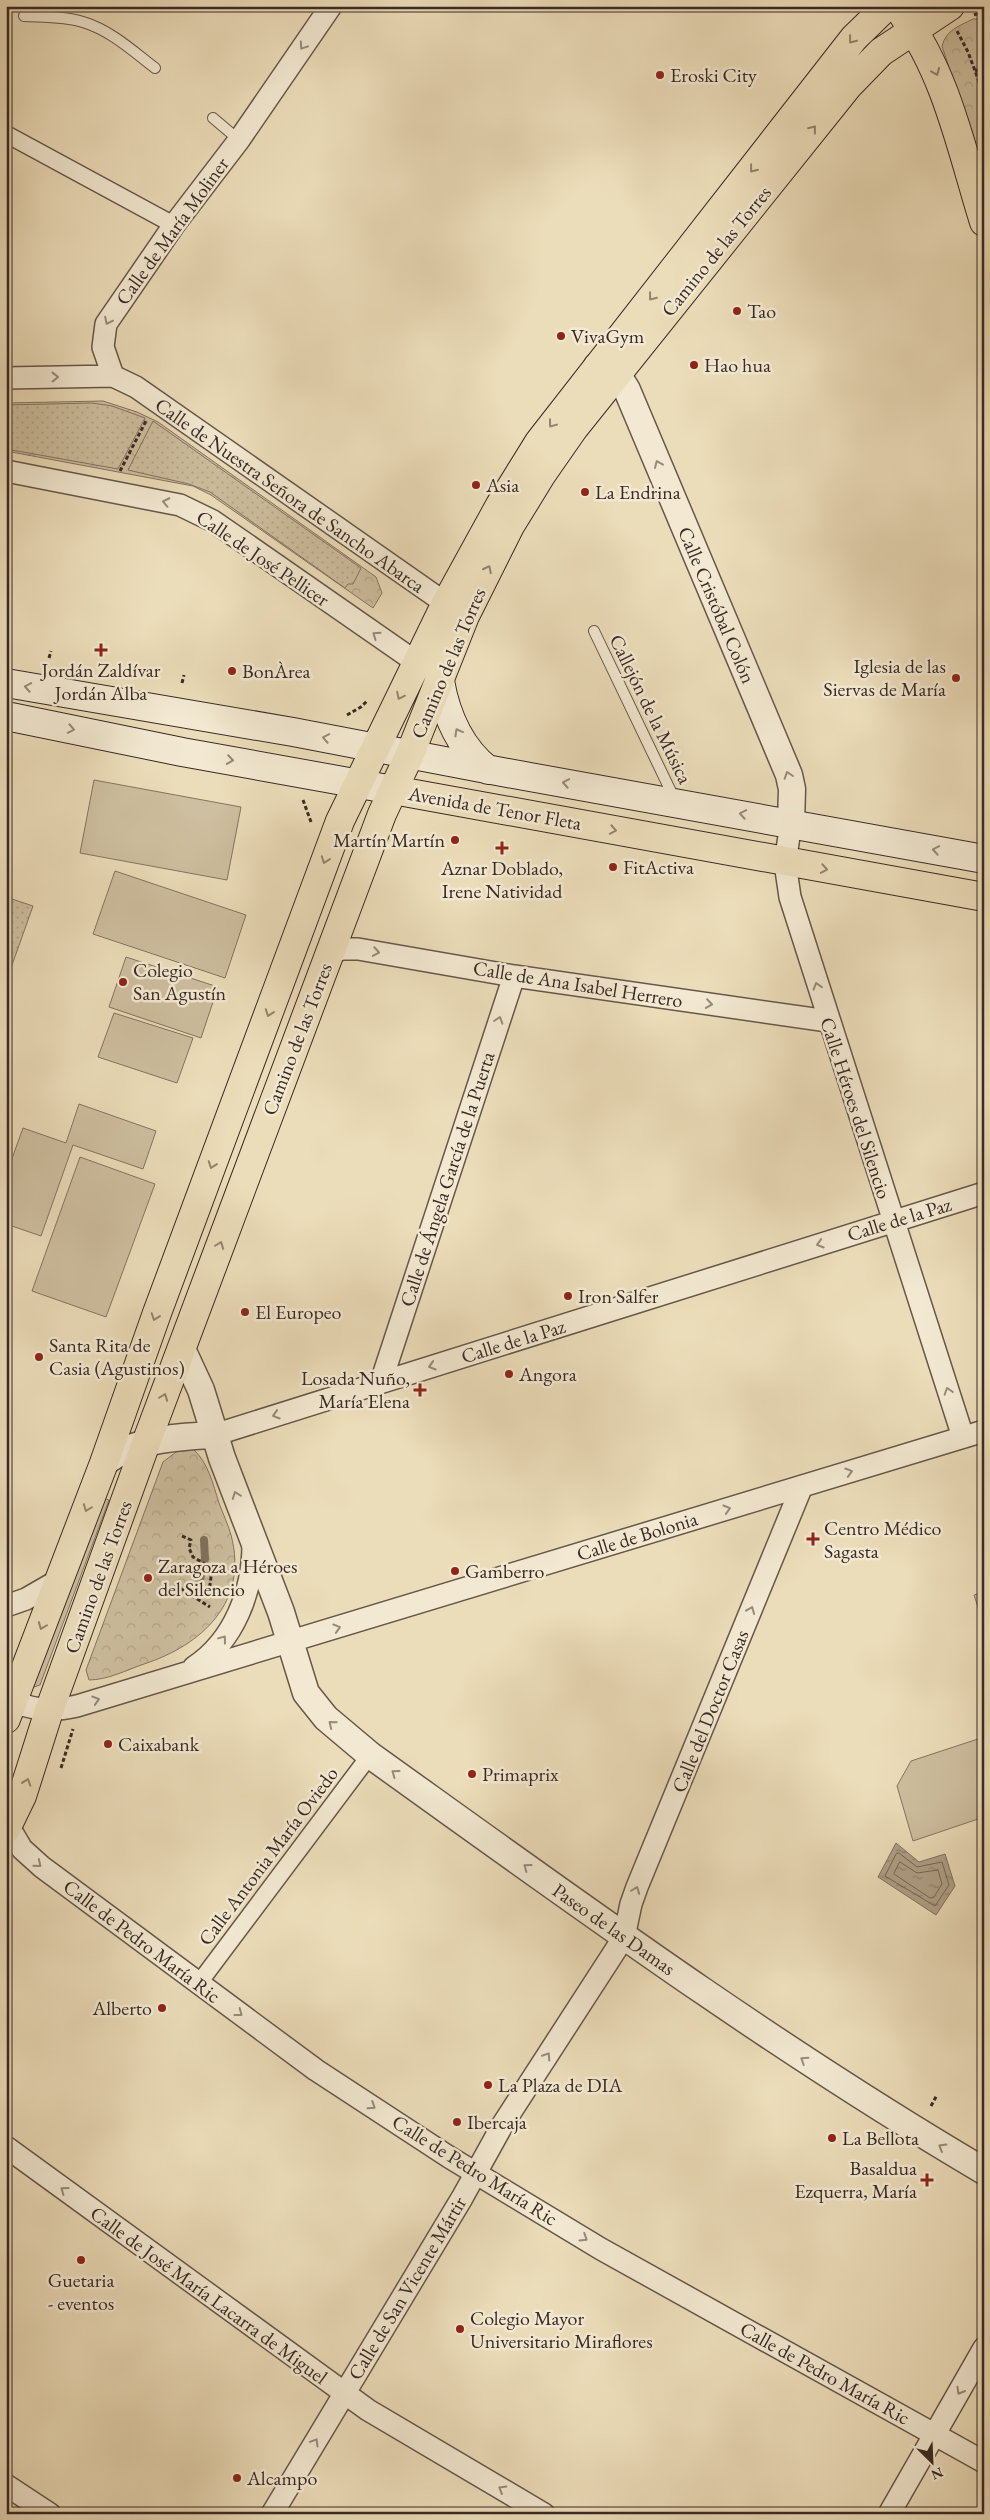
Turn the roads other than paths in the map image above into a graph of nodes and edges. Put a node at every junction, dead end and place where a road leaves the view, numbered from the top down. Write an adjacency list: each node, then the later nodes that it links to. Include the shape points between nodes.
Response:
1 (28, 6): 7 (lane, via 24,16 82,22 128,46)
2 (331, 6): 10 (street, Calle de María Moliner, one-way to 10)
3 (887, 6): 13 (main road, Camino de las Torres, one-way to 13, via 858,32)
4 (896, 6): 6 (main road)
5 (953, 18): 6 (main road, Camino de las Torres)
6 (913, 29): 11 (main road, one-way to 11, via 938,78); 13 (main road, Camino de las Torres, one-way to 6, via 848,86 881,52)
7 (155, 68)
8 (213, 118): 10 (lane)
9 (6, 134): 12 (street)
10 (240, 140): 12 (street, Calle de María Moliner)
11 (984, 222)
12 (174, 225): 14 (street, Calle de María Moliner, one-way to 14, via 106,324 103,347)
13 (607, 370): 17 (main road, Camino de las Torres, via 539,442 518,474); 29 (street, Calle Cristóbal Colón, one-way to 13, via 789,775 627,390)
14 (113, 376): 15 (street, one-way to 14); 17 (street, Calle de Nuestra Señora de Sancho Abarca, via 159,402)
15 (6, 378)
16 (6, 471): 19 (street, Calle de José Pellicer, one-way to 16, via 213,521 180,505)
17 (455, 610): 19 (main road, Camino de las Torres); 20 (main road, Camino de las Torres)
18 (594, 631): 28 (lane, Callejón de la Música)
19 (416, 662): 23 (main road, Camino de las Torres, one-way to 23)
20 (440, 681): 24 (main road, Camino de las Torres); 25 (main road, one-way to 20, via 460,737 447,710)
21 (6, 683): 23 (main road, Avenida de Tenor Fleta, one-way to 21)
22 (6, 716): 26 (main road, Avenida de Tenor Fleta, one-way to 26)
23 (374, 747): 24 (main road, Avenida de Tenor Fleta); 26 (main road, Camino de las Torres)
24 (410, 754): 25 (main road, Avenida de Tenor Fleta); 27 (main road, Camino de las Torres)
25 (488, 770): 28 (main road, Avenida de Tenor Fleta, one-way to 25)
26 (357, 783): 27 (main road, Avenida de Tenor Fleta); 44 (main road, Camino de las Torres, one-way to 44, via 160,1303)
27 (393, 790): 31 (main road, Avenida de Tenor Fleta, one-way to 31); 33 (main road, Camino de las Torres)
28 (676, 803): 29 (main road, Avenida de Tenor Fleta, one-way to 28)
29 (791, 823): 30 (main road, Avenida de Tenor Fleta, one-way to 29); 31 (street, Calle Cristóbal Colón)
30 (984, 859)
31 (785, 862): 32 (main road, Avenida de Tenor Fleta, one-way to 32); 35 (street, Calle Héroes del Silencio, one-way to 31, via 790,897)
32 (984, 897)
33 (329, 955): 34 (street, Calle de Ana Isabel Herrero, one-way to 34, via 341,949 358,949); 38 (main road, Camino de las Torres, one-way to 33)
34 (514, 976): 35 (street, Calle de Ana Isabel Herrero, one-way to 35); 39 (street, Calle de Ángela García de la Puerta, one-way to 34)
35 (828, 1021): 37 (street, Calle Héroes del Silencio)
36 (984, 1193): 37 (street, Calle de la Paz)
37 (893, 1221): 39 (street, Calle de la Paz, one-way to 39); 42 (street, Calle Héroes del Silencio, one-way to 37)
38 (182, 1349): 41 (street, Paseo de las Damas, via 201,1390); 43 (main road, Camino de las Torres, one-way to 38)
39 (381, 1382): 41 (street, Calle de la Paz, one-way to 41)
40 (984, 1431): 42 (street, Calle de Bolonia)
41 (214, 1435): 43 (street); 46 (street, Paseo de las Damas, one-way to 41)
42 (963, 1437): 45 (street, Calle de Bolonia, one-way to 42)
43 (146, 1443): 44 (street, via 123,1451); 52 (main road, Camino de las Torres)
44 (104, 1463): 47 (main road, Camino de las Torres, one-way to 47)
45 (802, 1486): 49 (street, Calle de Bolonia, one-way to 45); 55 (street, Calle del Doctor Casas, one-way to 45, via 637,1886)
46 (254, 1540): 49 (street, Paseo de las Damas); 50 (street, one-way to 46, via 209,1656 238,1613 251,1576)
47 (59, 1580): 48 (street, via 26,1599); 51 (main road, Camino de las Torres, one-way to 51)
48 (6, 1606)
49 (291, 1642): 50 (street, Calle de Bolonia); 53 (street, Paseo de las Damas, one-way to 49, via 312,1703 301,1679)
50 (188, 1672): 52 (street, Calle de Bolonia, one-way to 50, via 78,1706)
51 (8, 1707): 52 (street, Camino de las Torres)
52 (49, 1711): 54 (main road, Camino de las Torres, one-way to 52, via 22,1796)
53 (370, 1755): 55 (street, Paseo de las Damas, one-way to 53); 56 (street, Calle Antonia María Oviedo)
54 (7, 1826): 56 (street, Calle de Pedro María Ric, one-way to 56, via 22,1849 36,1862)
55 (624, 1937): 58 (street, Paseo de las Damas, one-way to 55, via 755,2028); 59 (street, Calle de San Vicente Mártir, one-way to 55)
56 (199, 1983): 59 (street, Calle de Pedro María Ric, one-way to 59, via 316,2070)
57 (6, 2147): 61 (street, Calle de José María Lacarra de Miguel, one-way to 57)
58 (984, 2171)
59 (476, 2172): 61 (street, Calle de San Vicente Mártir); 62 (street, Calle de Pedro María Ric, one-way to 62, via 601,2249)
60 (984, 2348): 62 (street, one-way to 62)
61 (345, 2393): 66 (street, Calle de San Vicente Mártir, one-way to 61); 67 (street, Calle de José María Lacarra de Miguel, one-way to 61, via 368,2410)
62 (935, 2434): 63 (street, Calle de Pedro María Ric); 68 (street)
63 (984, 2462)
64 (6, 2485): 65 (street)
65 (50, 2514)
66 (272, 2514)
67 (544, 2514)
68 (889, 2514)

